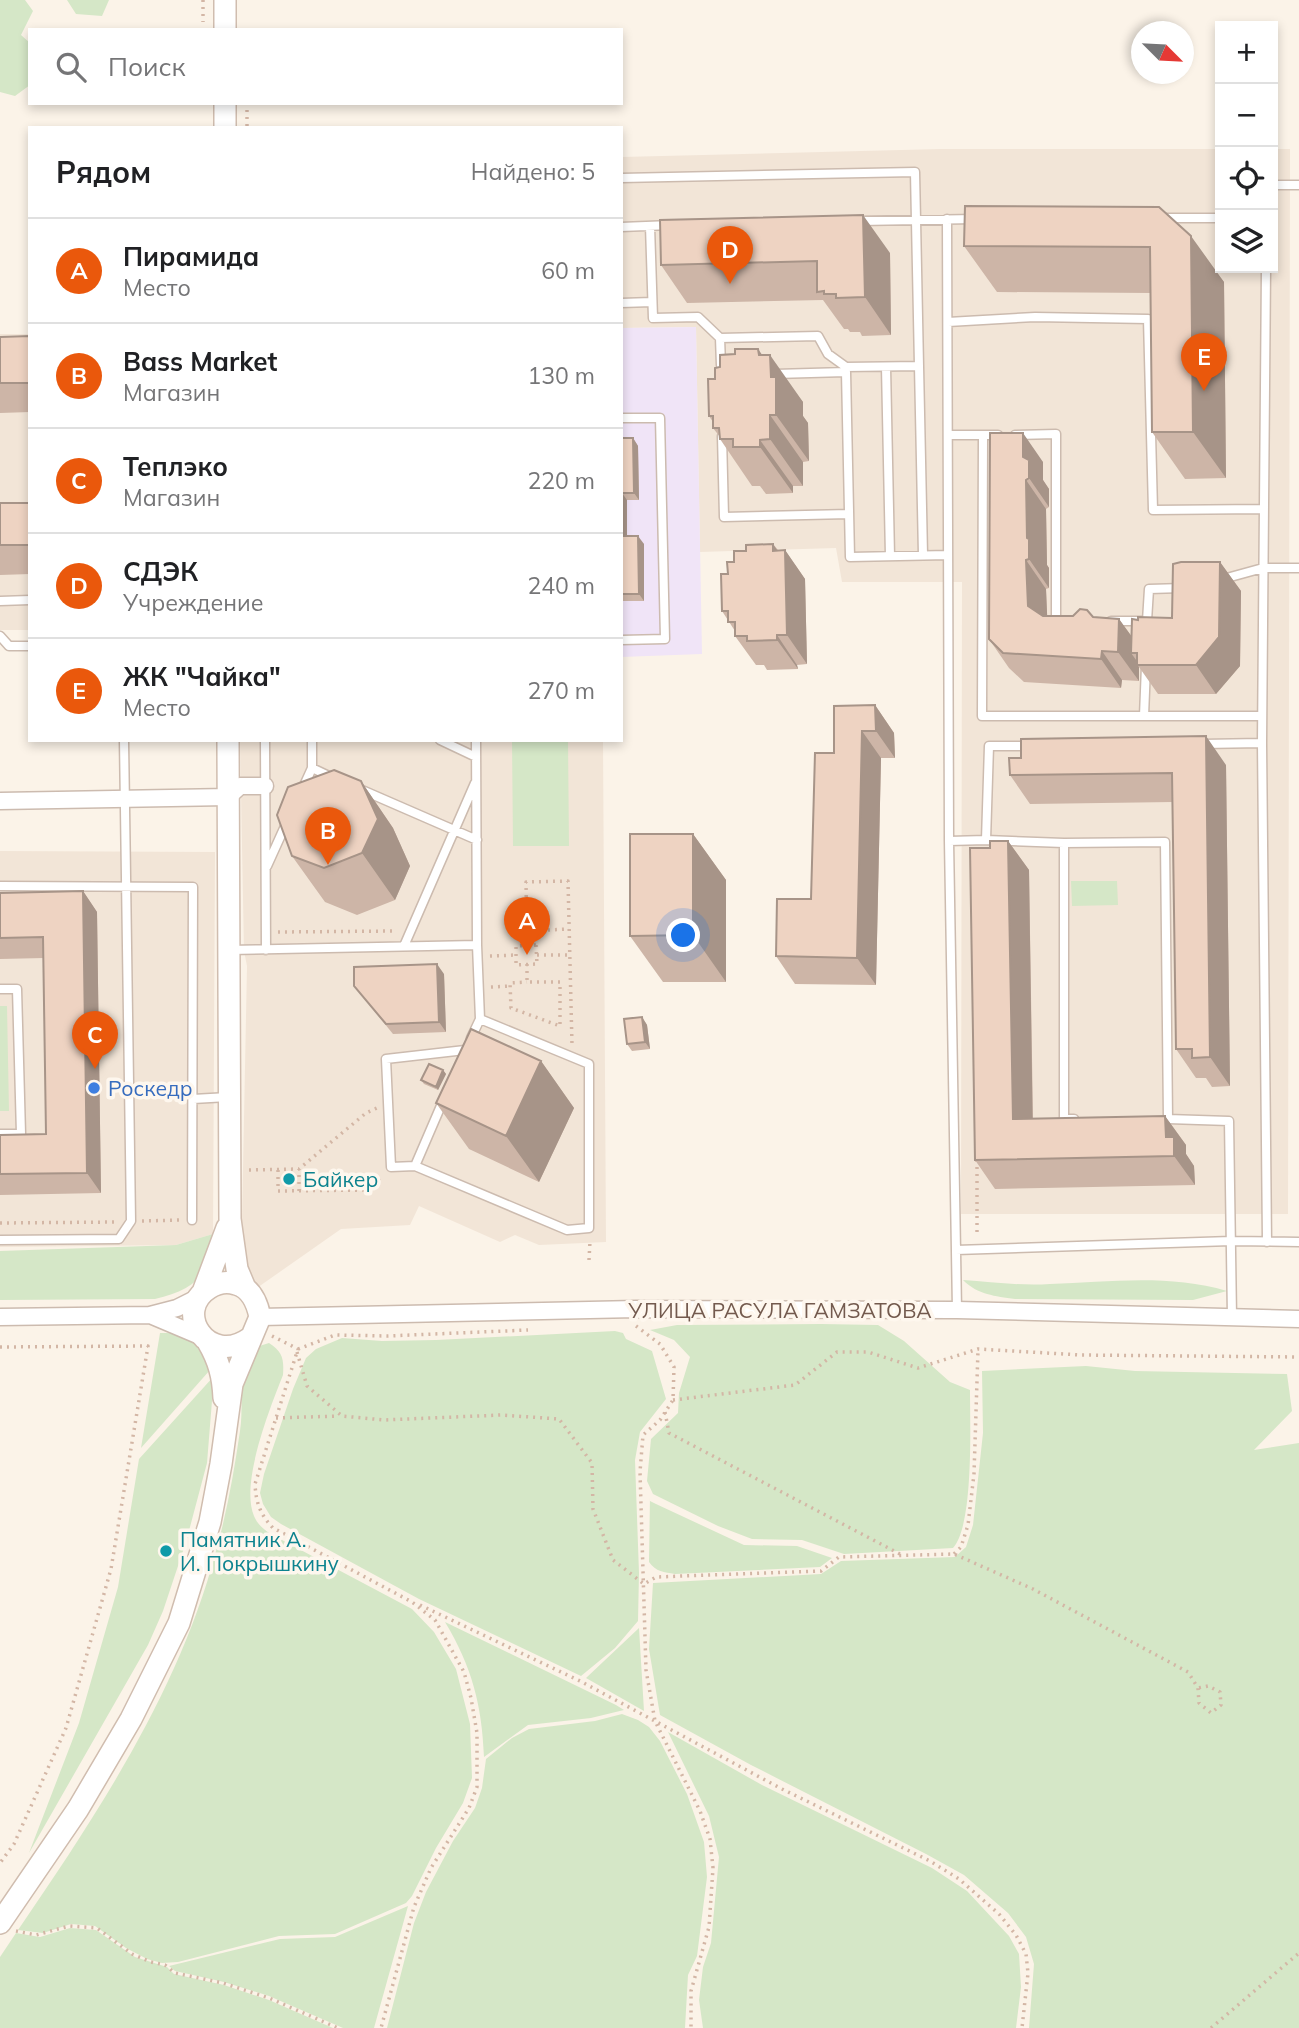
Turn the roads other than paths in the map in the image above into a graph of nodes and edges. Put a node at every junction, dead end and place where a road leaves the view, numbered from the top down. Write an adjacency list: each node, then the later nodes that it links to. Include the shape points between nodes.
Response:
1 (225, 0): 2 (main road)
2 (225, 28)
3 (225, 105): 4 (main road)
4 (225, 126)
5 (623, 178): 12 (lane, via 915,172)
6 (1299, 185): 7 (lane)
7 (1278, 186)
8 (1153, 218): 9 (lane)
9 (1215, 218)
10 (947, 219): 11 (lane); 12 (lane); 20 (lane)
11 (978, 219)
12 (916, 220): 13 (lane); 23 (lane)
13 (846, 221)
14 (678, 225): 16 (lane)
15 (623, 226): 16 (lane)
16 (650, 226): 18 (lane)
17 (1266, 273): 31 (lane)
18 (652, 302): 19 (lane); 21 (lane, via 653,318 698,317)
19 (623, 303)
20 (948, 322): 29 (lane); 31 (lane, via 1035,317 1149,319 1153,510)
21 (720, 338): 24 (lane, via 818,336 828,354); 26 (lane)
22 (886, 366): 23 (lane); 24 (lane); 35 (lane)
23 (919, 366): 33 (lane)
24 (846, 370): 25 (lane); 32 (lane)
25 (763, 374)
26 (721, 375)
27 (623, 418): 47 (lane, via 660,418 665,639)
28 (722, 427): 32 (lane, via 724,517)
29 (948, 435): 30 (lane); 34 (lane)
30 (983, 435): 42 (lane, via 1056,434 1056,622); 50 (lane, via 982,716)
31 (1263, 509): 36 (lane)
32 (849, 514): 35 (lane, via 850,557)
33 (923, 555): 34 (lane); 35 (lane)
34 (948, 555): 75 (lane)
35 (890, 556)
36 (1263, 568): 37 (lane); 38 (lane); 51 (lane)
37 (1299, 568)
38 (1214, 581)
39 (1189, 587): 44 (lane, via 1149,589)
40 (28, 600): 41 (lane)
41 (0, 601)
42 (1069, 621)
43 (1095, 621): 44 (lane)
44 (1147, 621): 45 (lane)
45 (1147, 635)
46 (0, 636): 48 (lane, via 9,646)
47 (623, 640)
48 (28, 646)
49 (1146, 662): 50 (lane)
50 (1144, 716): 51 (lane)
51 (1262, 716): 58 (lane)
52 (124, 742): 69 (lane)
53 (228, 742): 68 (main road)
54 (264, 742): 66 (lane)
55 (312, 742): 62 (lane)
56 (444, 742): 61 (lane)
57 (476, 742): 61 (lane)
58 (1262, 743): 59 (lane); 100 (lane)
59 (1194, 744)
60 (1044, 746): 74 (lane, via 989,746)
61 (476, 757): 64 (lane)
62 (312, 768): 63 (lane); 67 (lane)
63 (335, 779)
64 (477, 781): 72 (lane); 73 (lane)
65 (347, 784): 72 (lane)
66 (265, 786): 68 (street, via 240,786); 77 (lane)
67 (300, 793)
68 (228, 797): 69 (street); 82 (main road)
69 (125, 799): 70 (street); 79 (lane)
70 (0, 801)
71 (289, 818): 77 (lane)
72 (455, 831): 73 (lane); 81 (lane)
73 (477, 840): 80 (lane)
74 (986, 840): 75 (lane); 76 (lane)
75 (949, 841): 102 (lane)
76 (1064, 843): 91 (lane, via 1064,1119); 93 (lane, via 1165,842)
77 (266, 869): 83 (lane)
78 (0, 886): 79 (lane)
79 (125, 887): 90 (lane, via 193,887); 98 (lane, via 131,1222 119,1239)
80 (477, 945): 81 (lane); 85 (lane)
81 (404, 946): 83 (lane)
82 (229, 950): 83 (lane); 89 (main road)
83 (266, 950)
84 (0, 989): 94 (lane, via 17,989 21,1134)
85 (480, 1019): 86 (lane); 95 (lane, via 589,1065 589,1228 567,1230)
86 (465, 1050): 87 (lane); 95 (lane, via 386,1059 391,1167)
87 (460, 1061)
88 (445, 1096): 95 (lane)
89 (230, 1097): 90 (lane); 96 (main road)
90 (193, 1099): 97 (lane)
91 (1090, 1119)
92 (1155, 1119): 93 (lane)
93 (1168, 1119): 99 (lane, via 1229,1121)
94 (0, 1134)
95 (415, 1166)
96 (230, 1219): 103 (main road, via 237,1269); 104 (main road)
97 (192, 1220)
98 (0, 1240)
99 (1231, 1241): 100 (lane); 102 (lane); 108 (lane)
100 (1267, 1242): 101 (lane)
101 (1299, 1242)
102 (956, 1250): 105 (lane)
103 (245, 1288): 104 (main road, via 223,1282); 110 (main road, via 258,1306)
104 (201, 1295): 106 (street); 111 (main road, via 194,1318)
105 (957, 1310): 108 (street, УЛИЦА РАСУЛА ГАМЗАТОВА); 110 (street, УЛИЦА РАСУЛА ГАМЗАТОВА, via 636,1309)
106 (150, 1315): 107 (street); 111 (street)
107 (0, 1317)
108 (1232, 1317): 109 (street, УЛИЦА РАСУЛА ГАМЗАТОВА)
109 (1299, 1319)
110 (256, 1328): 111 (main road, via 241,1345 230,1348); 112 (main road, via 232,1384)
111 (205, 1340): 112 (main road, via 219,1359)
112 (226, 1421): 113 (main road, via 211,1521 179,1623 131,1720)
113 (4, 1926)

